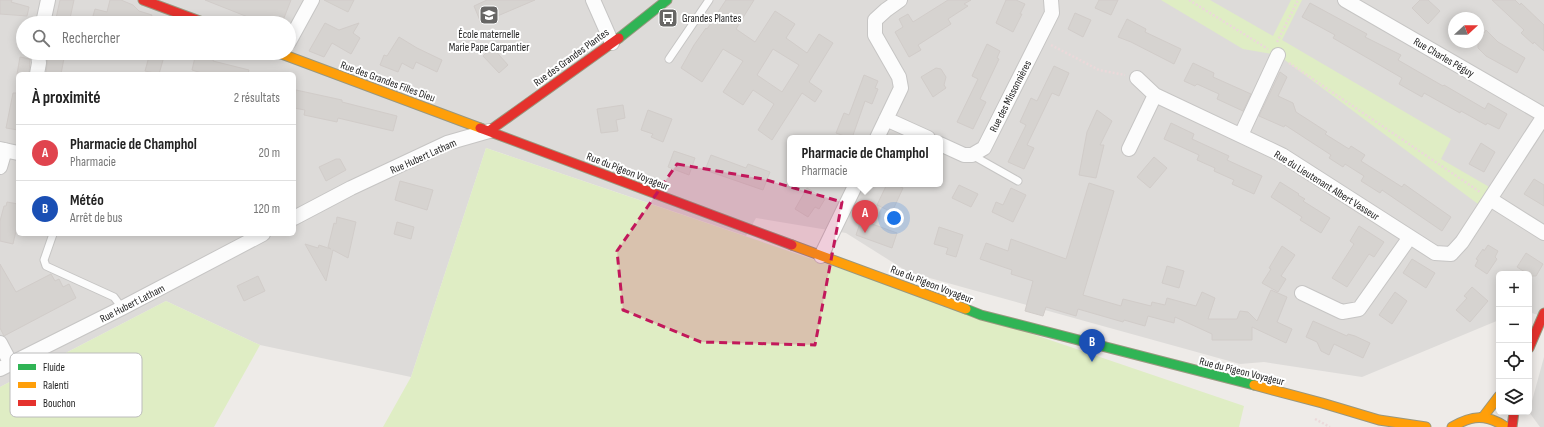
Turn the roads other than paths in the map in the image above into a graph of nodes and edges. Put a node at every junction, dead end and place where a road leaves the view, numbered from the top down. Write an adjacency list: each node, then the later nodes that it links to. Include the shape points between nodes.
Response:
1 (48, 0): 10 (street)
2 (312, 0): 12 (street)
3 (593, 0): 13 (street)
4 (667, 0): 13 (main road, Rue des Grandes Plantes)
5 (709, 0): 17 (lane)
6 (900, 0): 22 (street, via 876,20 875,35 899,77 901,88)
7 (1051, 0): 30 (street, Rue des Missonnières, via 1052,13 984,148)
8 (1345, 0): 21 (street, Rue Charles Péguy)
9 (146, 1): 11 (main road)
10 (45, 16)
11 (186, 16)
12 (296, 28)
13 (612, 43): 23 (main road, Rue des Grandes Plantes)
14 (1275, 53): 26 (street)
15 (296, 56): 23 (main road, Rue des Grandes Filles Dieu)
16 (39, 60): 18 (street)
17 (669, 60)
18 (37, 72)
19 (1137, 78): 20 (street, Rue du Lieutenant Albert Vasseur)
20 (1155, 95): 26 (street, Rue du Lieutenant Albert Vasseur); 28 (street)
21 (1544, 115): 34 (street, Rue Charles Péguy)
22 (886, 119): 24 (street); 25 (street)
23 (489, 131): 35 (street, Rue Hubert Latham, via 446,143); 40 (main road, Rue du Pigeon Voyageur)
24 (878, 135)
25 (921, 135)
26 (1241, 136): 39 (street, Rue du Lieutenant Albert Vasseur, via 1282,155)
27 (943, 145): 30 (street, via 964,155)
28 (1129, 149)
29 (8, 151): 31 (street)
30 (972, 155): 32 (lane)
31 (0, 167)
32 (1018, 181)
33 (855, 187): 40 (street)
34 (1490, 199): 36 (street); 39 (street, Rue du Lieutenant Albert Vasseur, via 1462,242 1451,254 1435,253)
35 (296, 217)
36 (1544, 233)
37 (52, 236): 42 (lane, via 44,260 46,266 114,297)
38 (259, 236): 42 (street, Rue Hubert Latham)
39 (1410, 237): 41 (street, via 1360,309 1342,312)
40 (821, 256): 51 (main road, Rue du Pigeon Voyageur, via 981,315)
41 (1302, 293)
42 (122, 308): 46 (street, Rue Hubert Latham)
43 (1544, 313): 45 (main road)
44 (0, 343): 47 (street)
45 (1531, 343)
46 (32, 353)
47 (6, 366)
48 (1496, 400): 50 (main road)
49 (1514, 415): 56 (main road)
50 (1483, 417): 54 (main road, via 1463,419); 55 (main road, via 1499,421)
51 (1379, 420): 52 (main road, Rue du Pigeon Voyageur); 53 (main road, Rue du Pigeon Voyageur)
52 (1389, 427)
53 (1426, 427)
54 (1452, 427)
55 (1506, 427)
56 (1512, 427)

